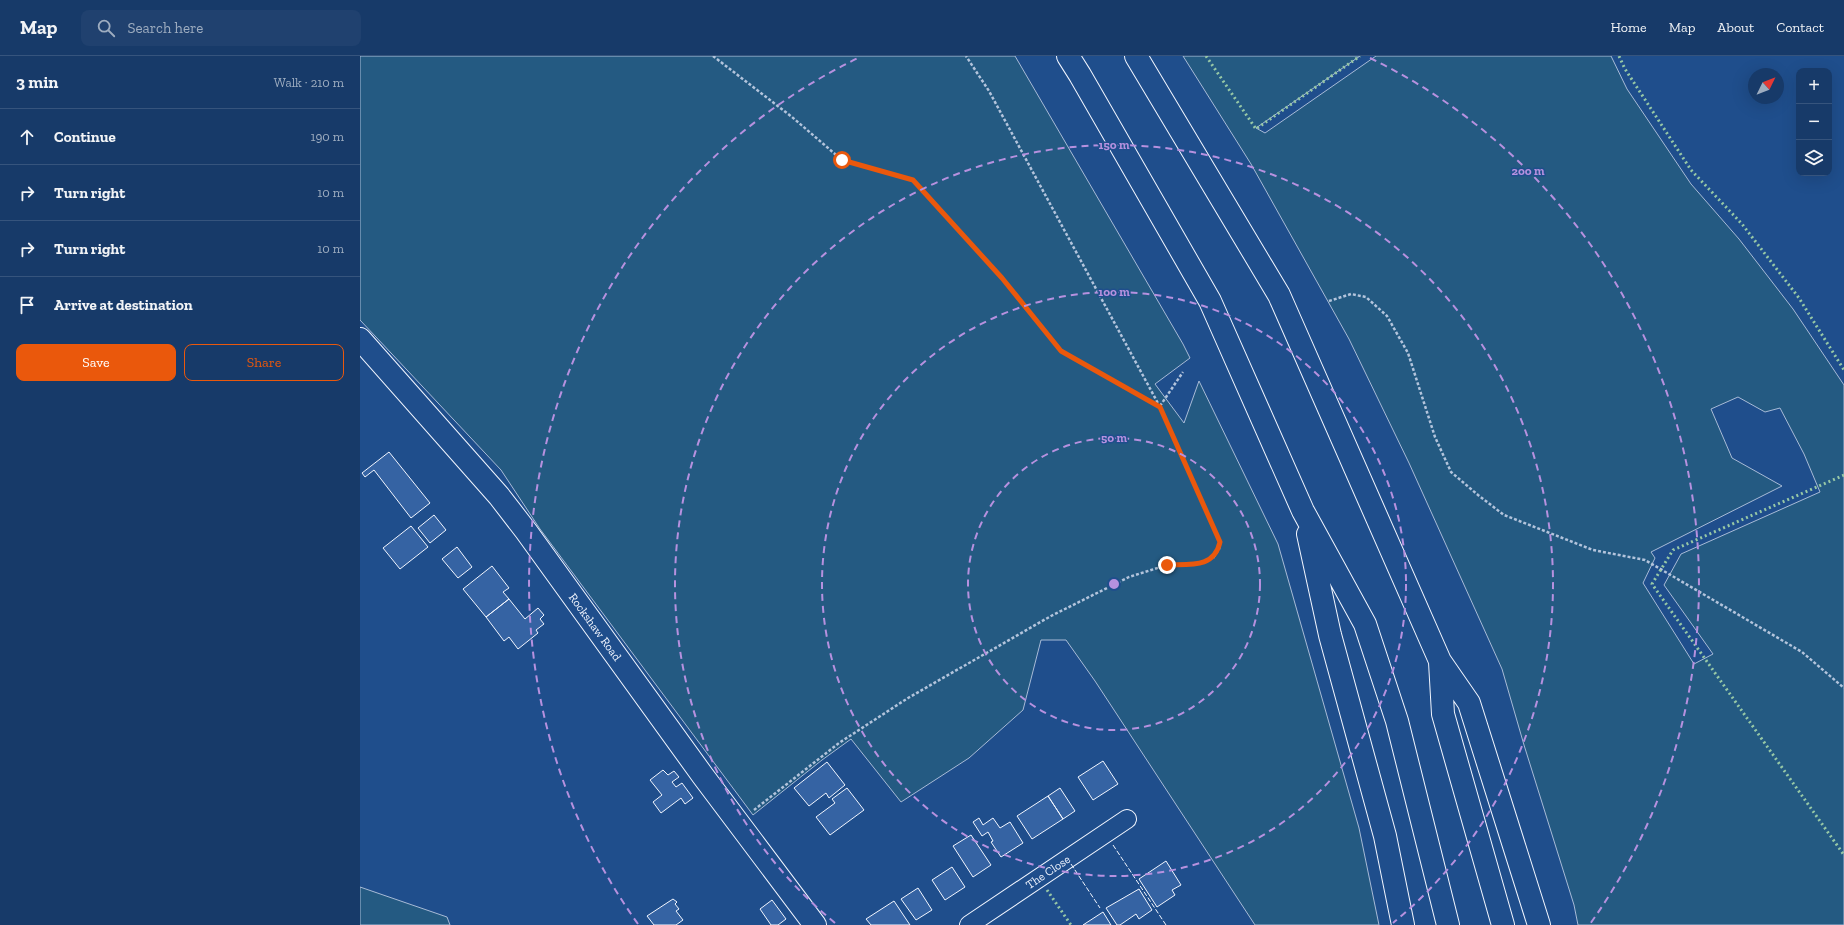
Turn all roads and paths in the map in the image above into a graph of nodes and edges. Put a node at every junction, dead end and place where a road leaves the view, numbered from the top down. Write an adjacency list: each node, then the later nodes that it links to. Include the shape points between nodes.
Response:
1 (713, 56): 8 (path, via 792,116 842,160 913,180 1002,278 1061,351)
2 (966, 56): 8 (path, via 993,98)
3 (1068, 56): 9 (main road, via 1210,300)
4 (1136, 56): 10 (main road, via 1279,295)
5 (1329, 300): 11 (path, via 1351,294 1366,297 1387,316 1408,353 1436,437 1451,472 1504,515 1593,550 1645,560 1802,652)
6 (360, 340): 13 (main road, Rockshaw Road, via 499,496)
7 (1183, 372): 8 (path)
8 (1160, 407): 13 (path, via 1220,542 1213,558 1198,564 1167,565 1129,577 1051,616 908,698 839,744)
9 (1303, 511): 16 (main road, via 1330,635 1385,836); 17 (main road, via 1365,624 1397,721)
10 (1440, 661): 18 (main road, via 1443,714); 19 (main road, via 1468,703)
11 (1844, 688)
12 (1127, 819): 15 (street, The Close)
13 (738, 823): 14 (main road, Rockshaw Road)
14 (815, 925)
15 (969, 925)
16 (1403, 925)
17 (1448, 925)
18 (1503, 925)
19 (1539, 925)

